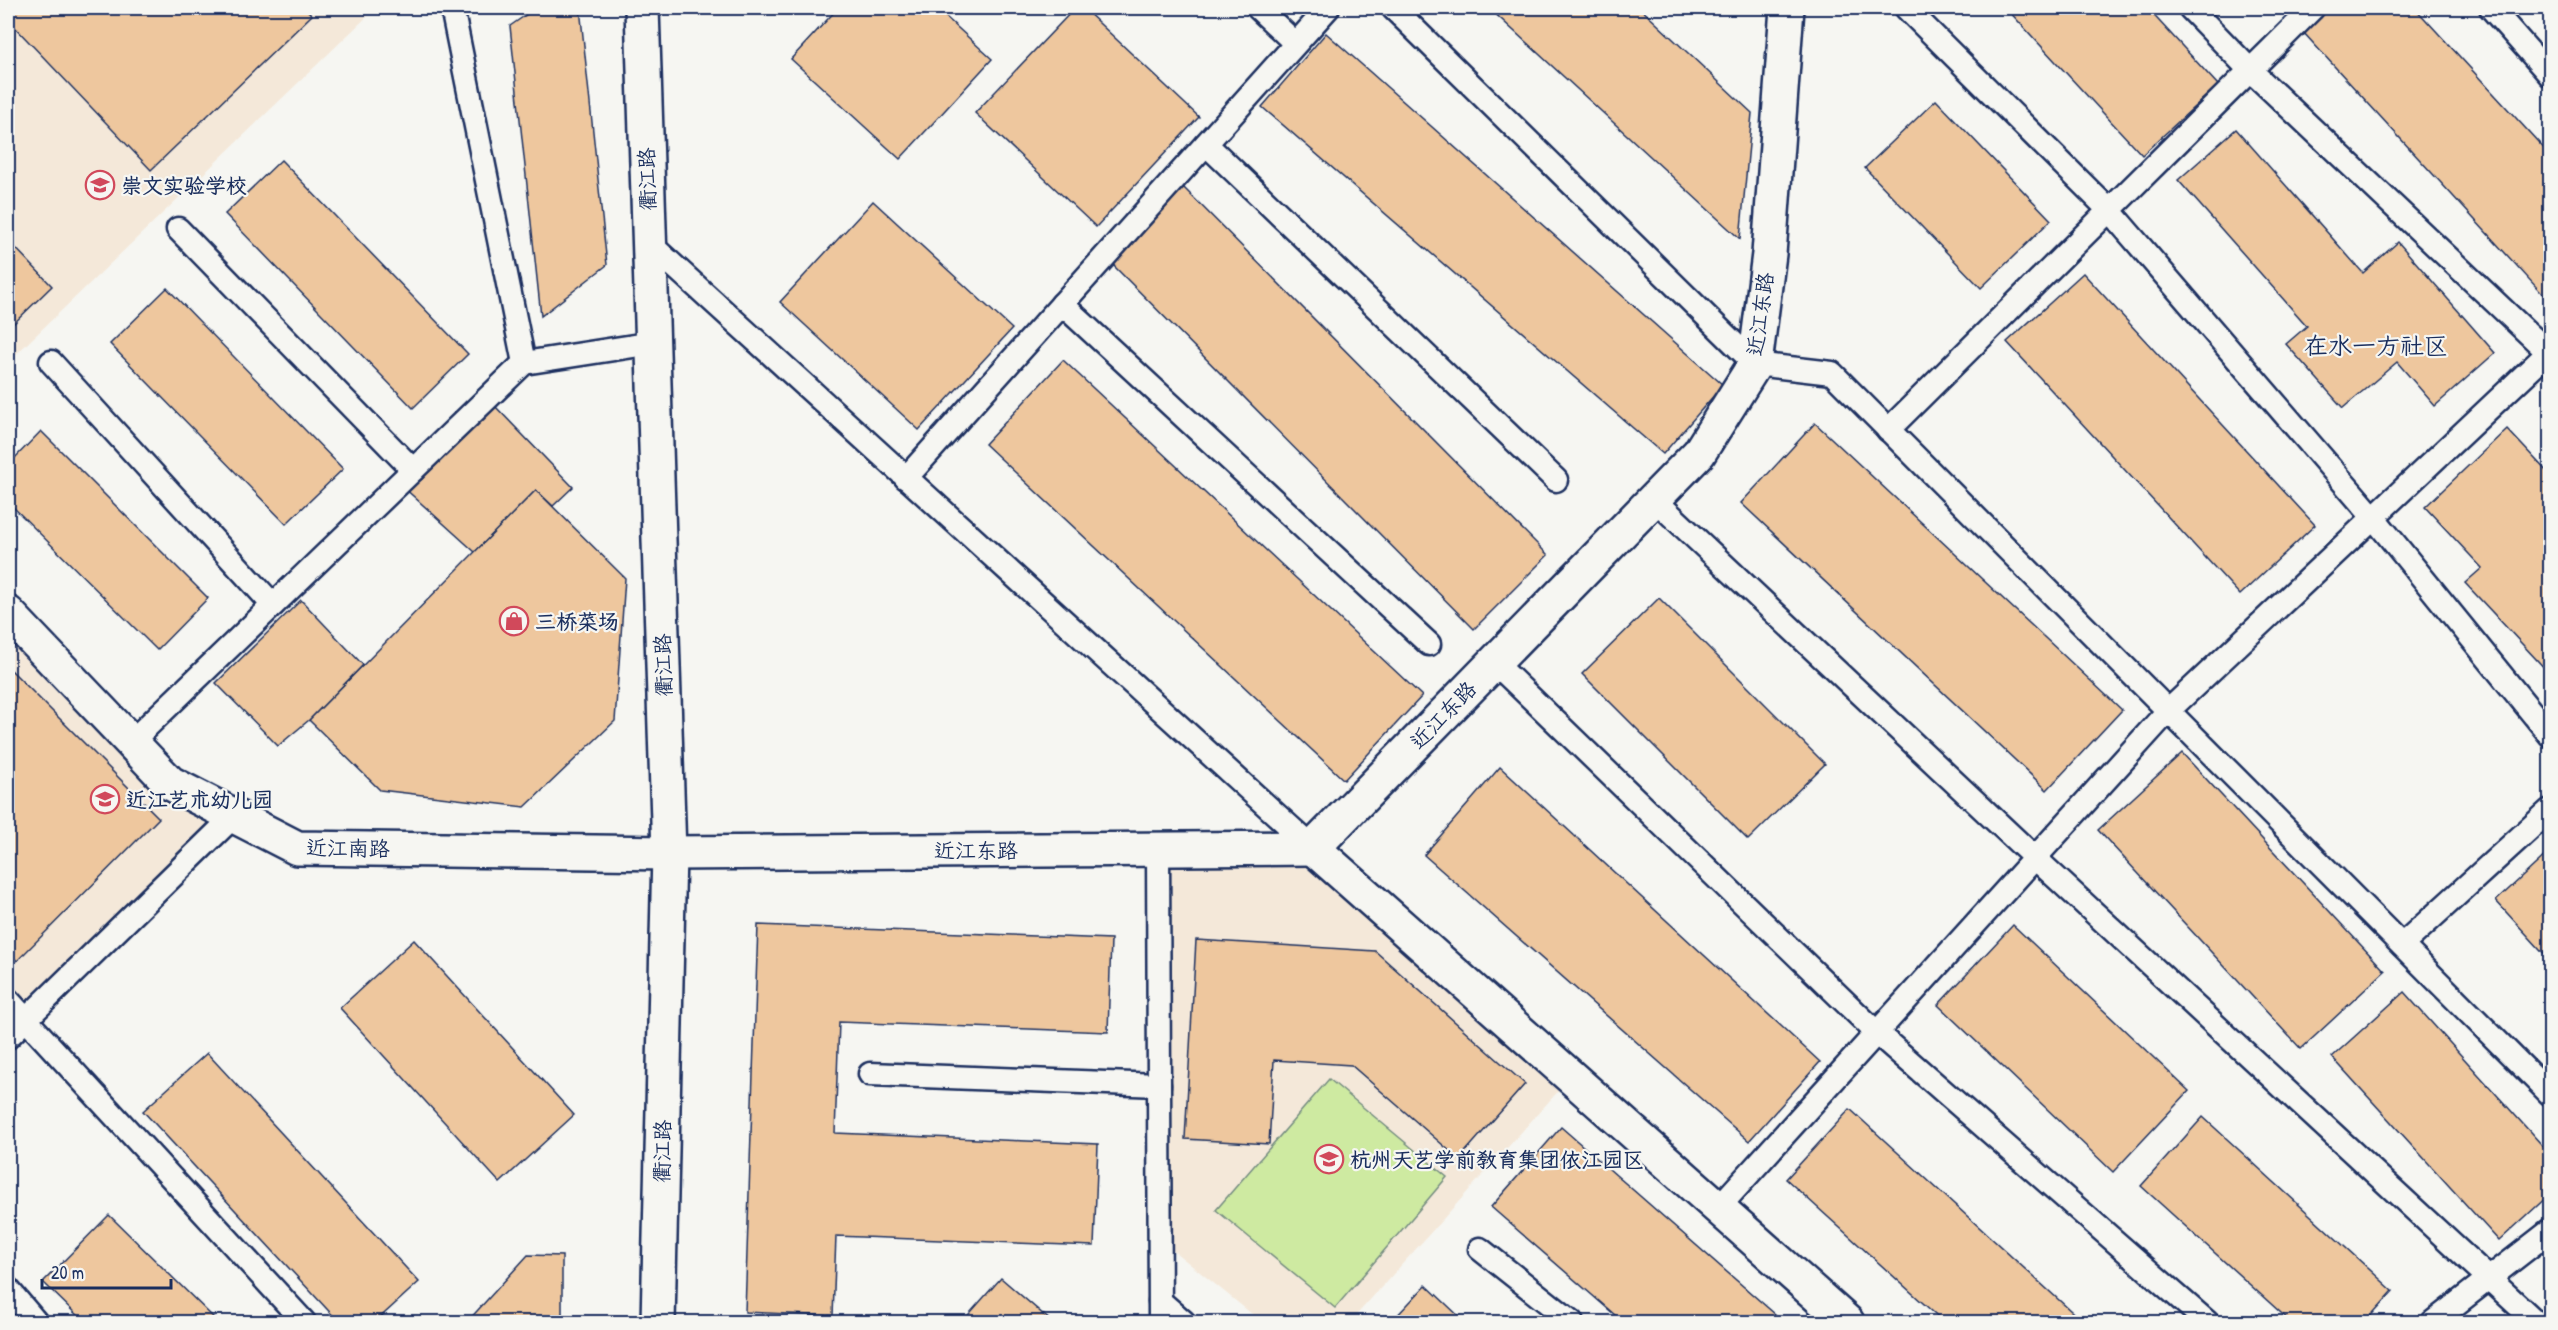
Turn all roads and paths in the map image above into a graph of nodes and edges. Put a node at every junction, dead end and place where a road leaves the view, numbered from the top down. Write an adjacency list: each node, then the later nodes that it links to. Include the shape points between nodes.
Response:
1 (452, 8): 22 (lane)
2 (642, 8): 17 (street, 衢江路)
3 (1258, 8): 11 (lane)
4 (1328, 8): 11 (lane)
5 (1393, 8): 23 (lane)
6 (1786, 8): 23 (street, 近江东路, via 1768,254)
7 (1906, 8): 15 (lane)
8 (2190, 8): 12 (lane)
9 (2313, 8): 12 (lane)
10 (2491, 8): 13 (lane)
11 (1295, 44): 14 (lane)
12 (2250, 70): 15 (lane); 20 (lane)
13 (2550, 75)
14 (1206, 144): 18 (lane); 27 (lane)
15 (2109, 210): 24 (lane); 29 (lane)
16 (178, 229): 25 (lane)
17 (650, 244): 19 (street, 衢江路); 26 (lane)
18 (1062, 304): 26 (lane); 32 (lane)
19 (653, 343): 22 (lane); 41 (street, 衢江路)
20 (2550, 352): 29 (lane)
21 (51, 362): 30 (lane)
22 (524, 363): 25 (lane)
23 (1755, 364): 24 (lane, via 1832,373); 28 (street, 近江东路, via 1699,453)
24 (1888, 430): 34 (lane)
25 (413, 470): 30 (lane)
26 (906, 478): 39 (lane)
27 (1556, 480)
28 (1654, 499): 33 (street, 近江东路); 42 (lane)
29 (2374, 518): 34 (lane); 35 (lane)
30 (273, 605): 36 (lane)
31 (8, 613): 36 (street, 近江南路)
32 (1429, 644)
33 (1494, 662): 39 (street, 近江东路); 46 (lane)
34 (2168, 711): 42 (lane); 43 (lane)
35 (2550, 735)
36 (131, 742): 38 (street, 近江南路, via 170,783)
37 (2550, 810): 43 (lane)
38 (234, 816): 41 (street, 近江南路, via 297,848); 45 (lane)
39 (1312, 848): 40 (street, 近江东路); 51 (street)
40 (1158, 849): 41 (street, 近江东路); 49 (lane)
41 (669, 853): 59 (street, 衢江路)
42 (2034, 858): 46 (lane); 54 (lane)
43 (2402, 945): 50 (lane)
44 (8, 1000): 45 (lane)
45 (25, 1019): 47 (lane); 58 (lane)
46 (1878, 1033): 51 (lane); 63 (lane)
47 (8, 1037)
48 (870, 1074): 49 (lane)
49 (1159, 1085): 56 (lane)
50 (2550, 1094)
51 (1719, 1208): 62 (street)
52 (2550, 1231): 54 (lane)
53 (1480, 1249): 61 (lane)
54 (2488, 1279): 64 (lane); 65 (lane)
55 (8, 1289): 57 (lane)
56 (1160, 1312): 60 (lane)
57 (36, 1323)
58 (304, 1323)
59 (658, 1323)
60 (1184, 1323)
61 (1572, 1323)
62 (1847, 1323)
63 (2207, 1323)
64 (2433, 1323)
65 (2536, 1323)

